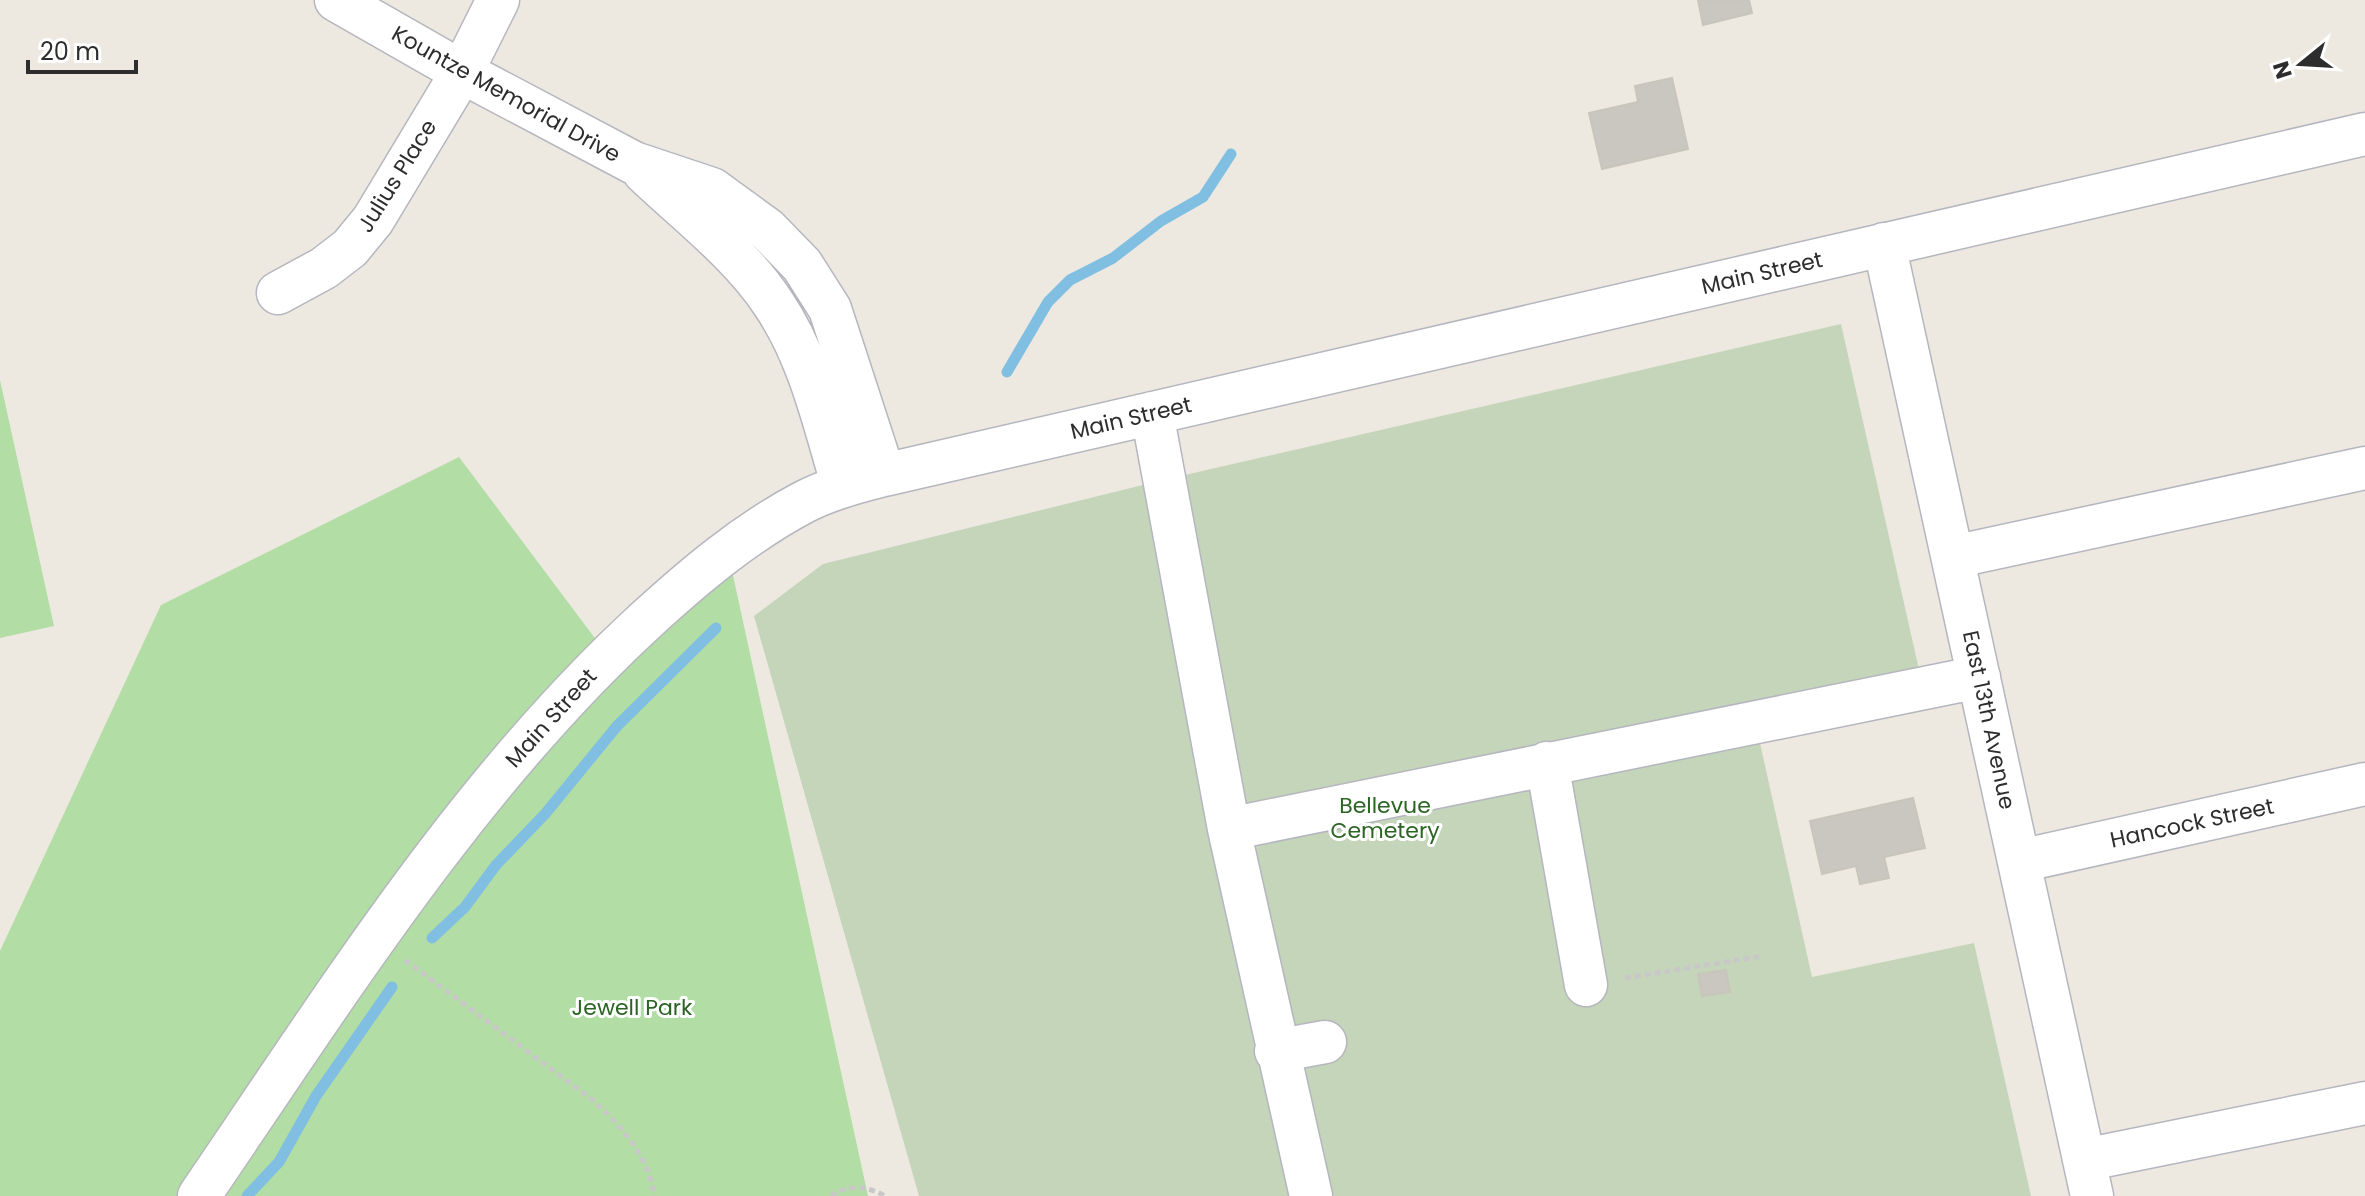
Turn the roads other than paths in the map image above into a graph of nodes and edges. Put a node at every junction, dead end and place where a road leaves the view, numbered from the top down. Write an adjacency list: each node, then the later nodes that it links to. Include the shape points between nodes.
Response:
1 (336, 0): 3 (street, Kountze Memorial Drive)
2 (498, 0): 3 (street, Julius Place)
3 (462, 72): 5 (street, Kountze Memorial Drive); 7 (street, Julius Place, via 373,220 350,248)
4 (2365, 134): 6 (street, Main Street)
5 (634, 163): 10 (street, via 712,189 767,229 802,265 830,309); 11 (street, via 742,265 772,301 814,389)
6 (1884, 244): 8 (street, Main Street); 12 (street, East 13th Avenue)
7 (278, 293)
8 (1152, 413): 10 (street, Main Street); 16 (street)
9 (2365, 468): 12 (street)
10 (884, 475): 11 (street, Main Street)
11 (843, 486): 23 (street, Main Street, via 759,528 680,589 606,657 486,793)
12 (1953, 557): 13 (street, East 13th Avenue)
13 (1979, 677): 14 (street); 17 (street, East 13th Avenue)
14 (1547, 763): 16 (street); 18 (street)
15 (2365, 784): 17 (street, Hancock Street)
16 (1229, 829): 20 (street)
17 (2020, 861): 22 (street, East 13th Avenue)
18 (1598, 983)
19 (1325, 1042): 20 (street)
20 (1276, 1051): 24 (street)
21 (2365, 1103): 22 (street)
22 (2088, 1178)
23 (199, 1196)
24 (1311, 1196)

